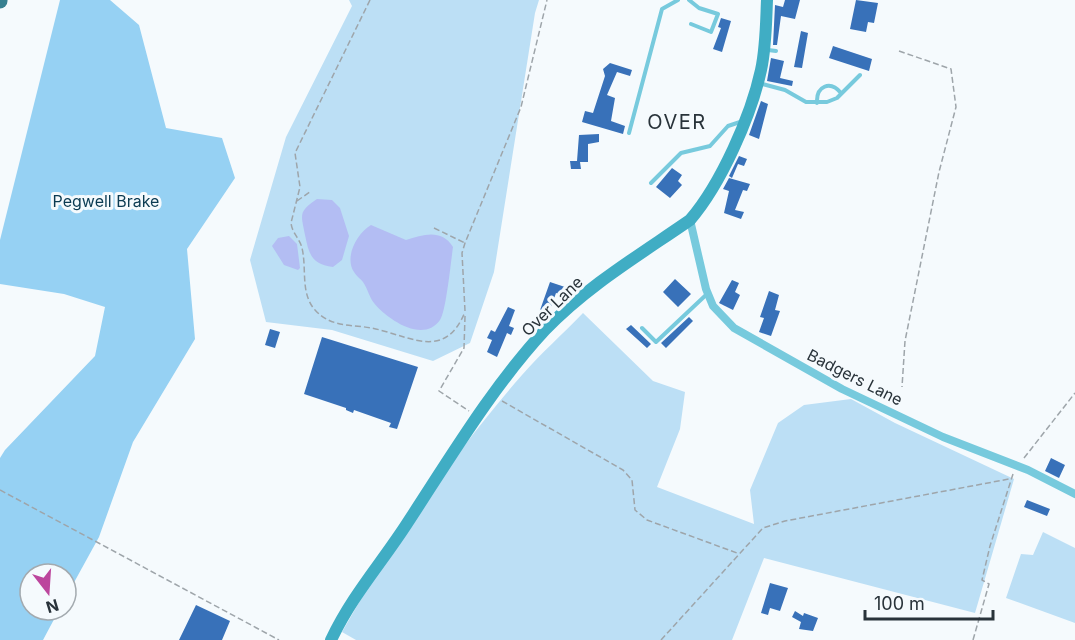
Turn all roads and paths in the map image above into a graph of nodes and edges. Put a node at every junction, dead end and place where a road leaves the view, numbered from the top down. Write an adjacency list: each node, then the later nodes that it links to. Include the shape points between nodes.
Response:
1 (370, 0): 16 (path, via 295,153 300,181)
2 (547, 0): 19 (path, via 521,107)
3 (678, 0): 13 (lane, via 662,9)
4 (689, 0): 6 (lane, via 718,14 711,32)
5 (767, 0): 9 (street, Over Lane, via 770,51)
6 (691, 24)
7 (899, 51): 23 (path, via 951,69 956,107 905,341)
8 (860, 75): 10 (lane)
9 (757, 82): 11 (lane); 12 (street, Over Lane)
10 (841, 93): 11 (lane, via 837,98); 11 (lane, via 828,85 816,95)
11 (817, 103)
12 (744, 121): 14 (lane, via 728,126 710,146 681,153); 17 (street, Over Lane, via 711,194)
13 (629, 133)
14 (651, 183)
15 (311, 191): 16 (path)
16 (297, 201): 21 (path, via 291,224 302,246 308,298 328,321 346,327 379,329 420,342 446,338 455,331)
17 (690, 220): 20 (street, Badgers Lane); 25 (street, Over Lane, via 573,304 544,331)
18 (434, 228): 19 (path)
19 (465, 243): 21 (path)
20 (708, 293): 22 (lane, via 656,342); 27 (street, Badgers Lane, via 713,306 734,328 842,389 943,437)
21 (465, 312): 26 (path, via 464,348 439,391)
22 (642, 328)
23 (902, 387)
24 (1075, 393): 27 (path)
25 (494, 396): 26 (street, Over Lane); 31 (path, via 623,470 632,480 635,510 647,520)
26 (478, 417): 33 (street, Over Lane, via 348,605)
27 (1019, 466): 28 (path); 30 (street, Badgers Lane)
28 (1009, 479): 31 (path, via 785,521 763,528); 35 (path, via 982,580 989,584)
29 (0, 490): 32 (path)
30 (1075, 494)
31 (737, 553): 34 (path)
32 (279, 640)
33 (331, 640)
34 (661, 640)
35 (973, 640)

